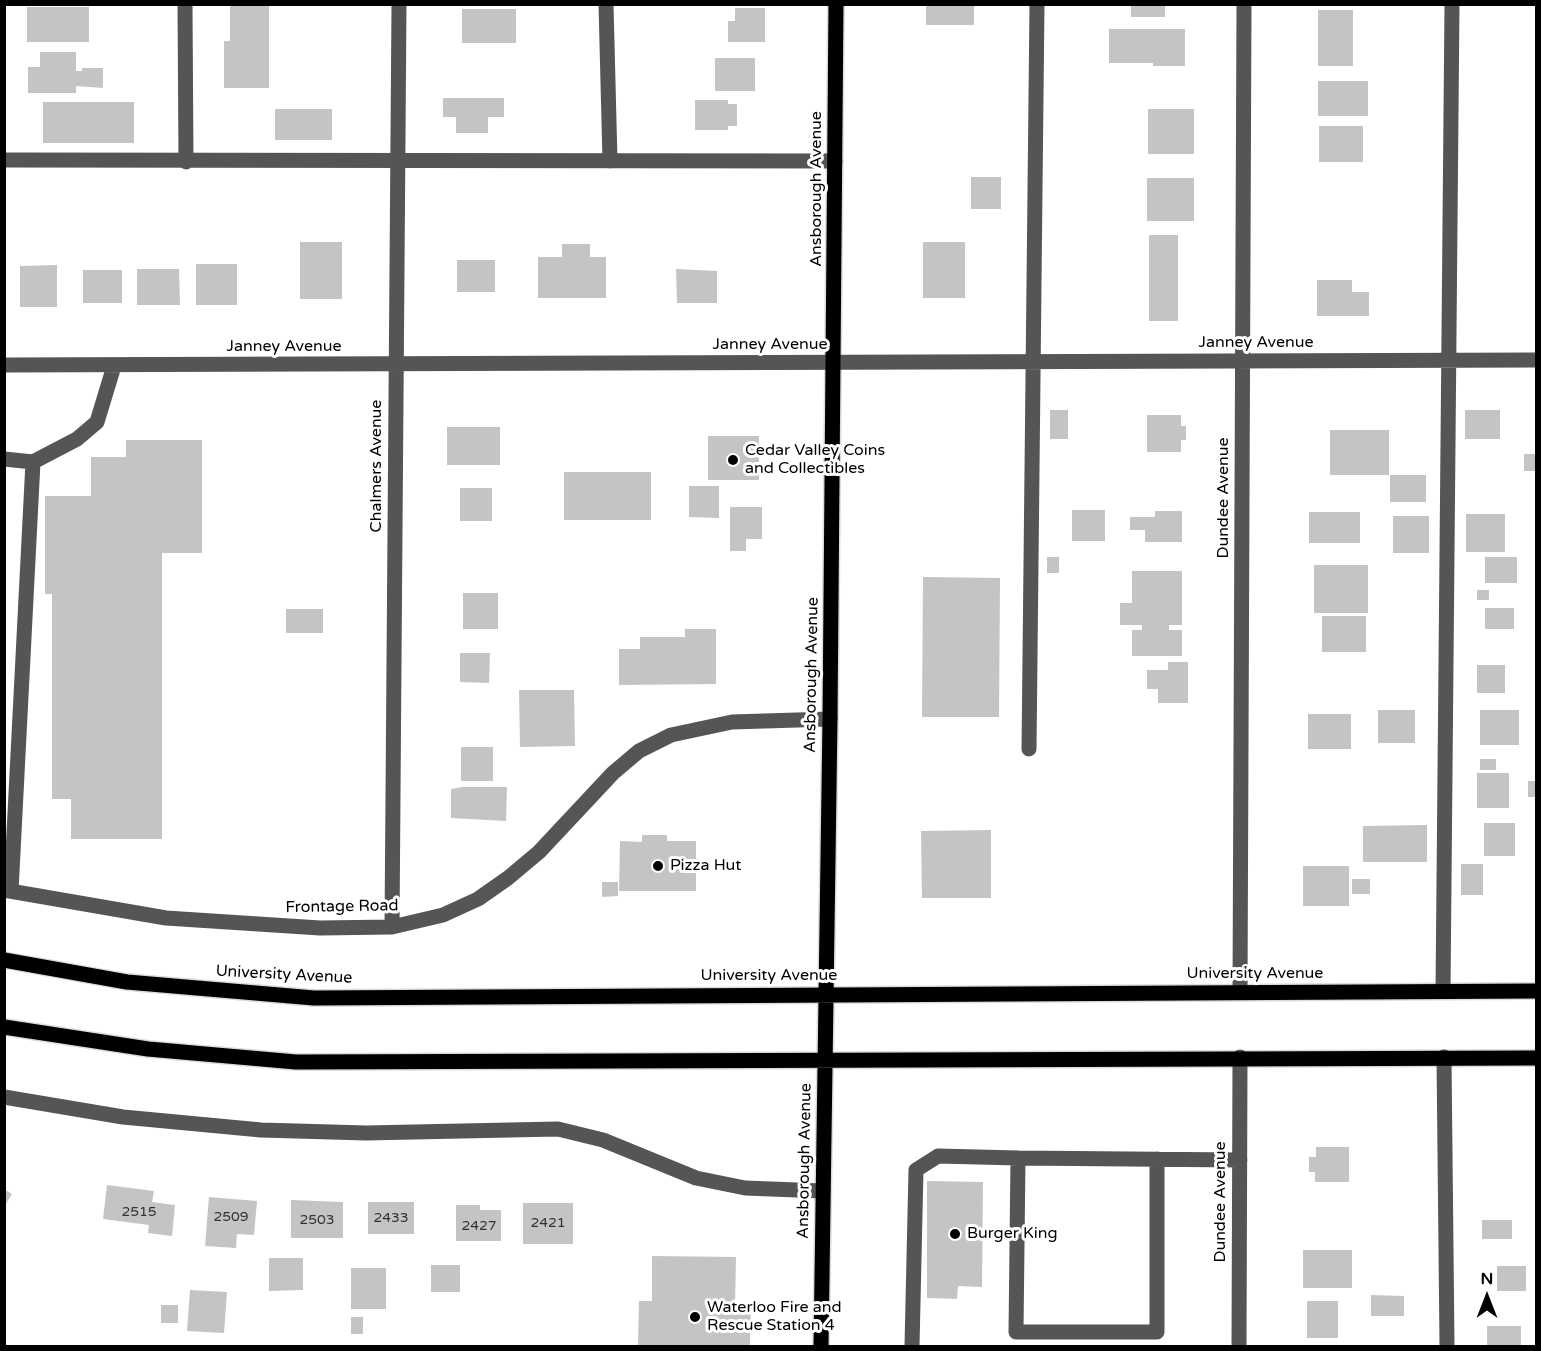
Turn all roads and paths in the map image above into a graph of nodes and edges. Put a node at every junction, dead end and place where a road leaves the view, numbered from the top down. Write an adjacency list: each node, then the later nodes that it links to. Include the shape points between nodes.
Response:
1 (185, 4): 12 (street)
2 (399, 4): 9 (street, Chalmers Avenue)
3 (606, 4): 10 (street)
4 (836, 4): 11 (main road, Ansborough Avenue)
5 (1037, 4): 16 (street)
6 (1244, 4): 15 (street, Dundee Avenue)
7 (1452, 4): 13 (street)
8 (4, 160): 12 (street)
9 (398, 161): 10 (street); 12 (street); 19 (street, Chalmers Avenue)
10 (610, 161): 11 (street)
11 (835, 161): 17 (main road, Ansborough Avenue)
12 (186, 162)
13 (1448, 360): 14 (street, Janney Avenue); 15 (street, Janney Avenue); 29 (street)
14 (1536, 360)
15 (1242, 361): 16 (street, Janney Avenue); 30 (street, Dundee Avenue)
16 (1033, 362): 17 (street, Janney Avenue); 24 (street)
17 (834, 363): 19 (street, Janney Avenue); 23 (main road, Ansborough Avenue)
18 (4, 365): 20 (street, Janney Avenue)
19 (396, 365): 20 (street, Janney Avenue); 26 (street, Chalmers Avenue)
20 (114, 366): 22 (street, via 97,422)
21 (4, 459): 22 (street)
22 (33, 462): 25 (street)
23 (830, 719): 26 (street, Frontage Road, via 732,722 671,735 639,751 508,879 443,915); 31 (main road, Ansborough Avenue)
24 (1029, 749)
25 (8, 891): 26 (street, Frontage Road, via 166,918 230,924)
26 (392, 927)
27 (4, 960): 31 (main road, University Avenue, via 127,982 314,998)
28 (1536, 990): 29 (main road, University Avenue)
29 (1443, 991): 30 (main road, University Avenue)
30 (1240, 992): 31 (main road, University Avenue)
31 (825, 994): 36 (main road, Ansborough Avenue)
32 (4, 1027): 36 (main road, via 148,1049 296,1062)
33 (1240, 1057): 34 (main road); 36 (main road); 40 (street, Dundee Avenue)
34 (1444, 1057): 35 (main road); 46 (street)
35 (1536, 1058)
36 (825, 1061): 41 (main road, Ansborough Avenue)
37 (4, 1097): 41 (street, via 123,1117 261,1130 366,1133 558,1129 603,1140 696,1178 745,1188)
38 (1018, 1158): 39 (street); 42 (street); 44 (street, via 938,1156 916,1170)
39 (1157, 1159): 40 (street); 42 (street, via 1157,1332)
40 (1240, 1160): 45 (street, Dundee Avenue)
41 (823, 1191): 43 (main road, Ansborough Avenue)
42 (1016, 1340)
43 (821, 1347)
44 (912, 1347)
45 (1239, 1347)
46 (1447, 1347)

